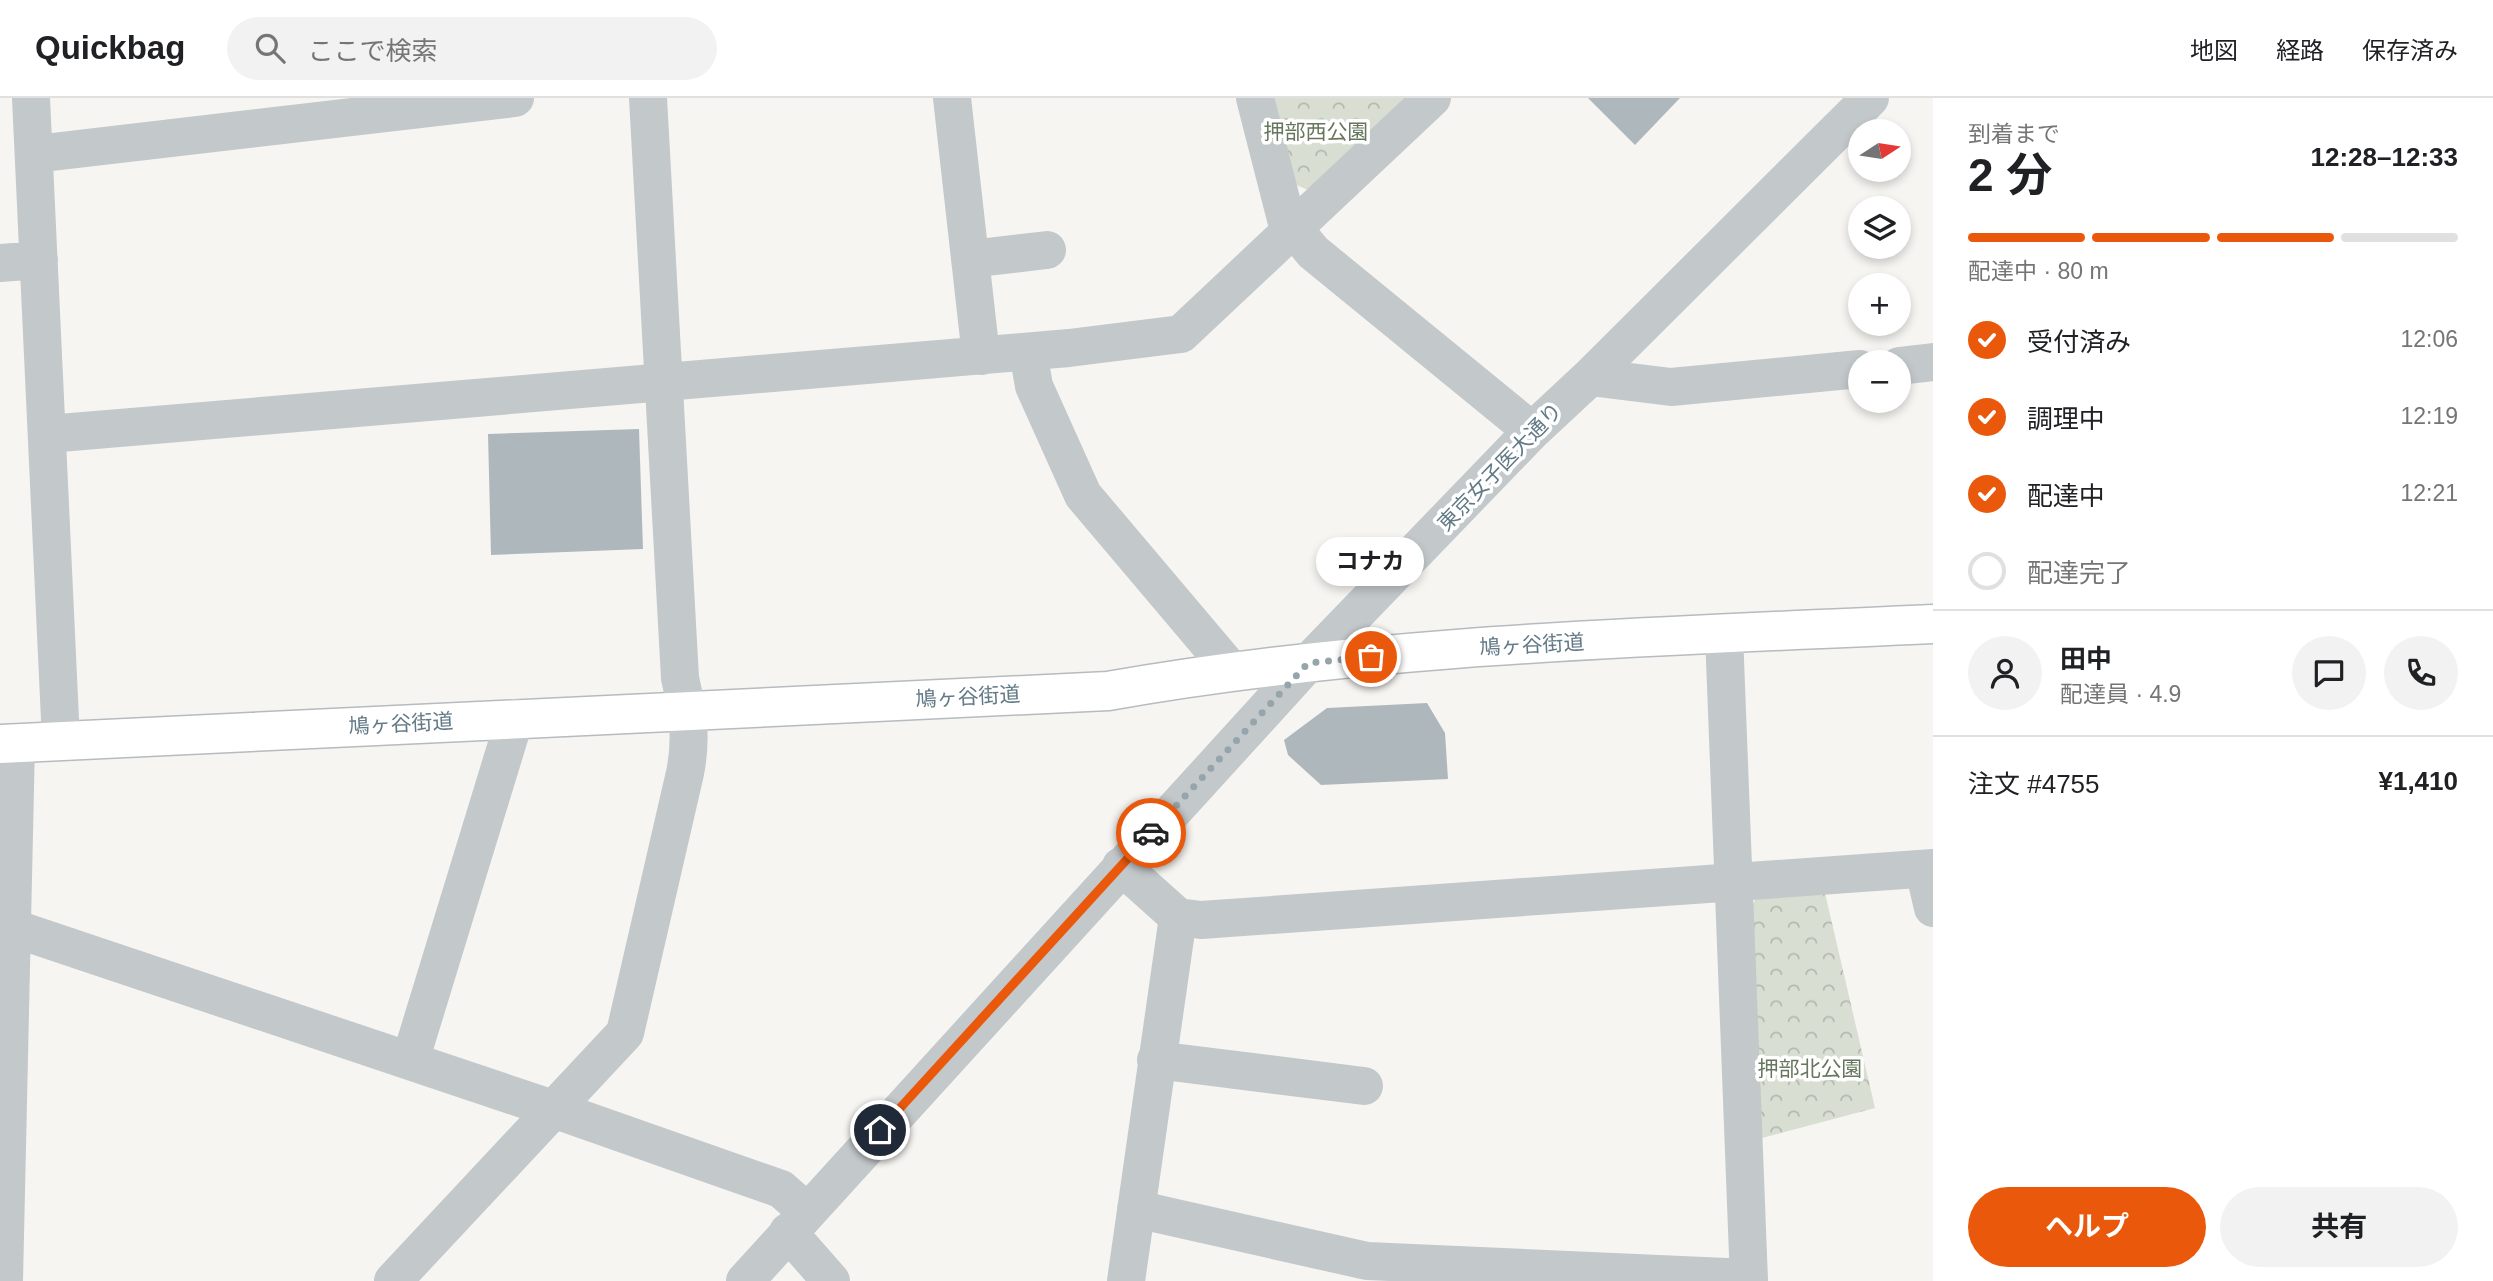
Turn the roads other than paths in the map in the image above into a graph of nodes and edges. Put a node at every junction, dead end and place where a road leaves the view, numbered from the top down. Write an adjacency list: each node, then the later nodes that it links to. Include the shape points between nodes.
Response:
1 (31, 98): 9 (street)
2 (514, 98): 8 (street)
3 (648, 98): 21 (street)
4 (952, 98): 12 (street)
5 (1255, 98): 10 (street)
6 (1432, 98): 10 (street)
7 (1870, 98): 20 (street, 東京女子医大通り)
8 (385, 106): 9 (street)
9 (35, 154): 13 (street)
10 (1292, 230): 15 (street, via 1181,334); 22 (street)
11 (1047, 250): 12 (street)
12 (970, 259): 16 (street)
13 (38, 260): 14 (street); 23 (street)
14 (0, 263)
15 (1028, 352): 16 (street); 27 (street, via 1034,386 1083,495)
16 (981, 356): 21 (street)
17 (1933, 362): 18 (street)
18 (1911, 365)
19 (1848, 370): 20 (street, via 1671,387)
20 (1590, 377): 22 (street, 東京女子医大通り)
21 (664, 384): 23 (street); 28 (street, via 680,678)
22 (1532, 431): 26 (street, 東京女子医大通り)
23 (48, 434): 30 (street)
24 (1933, 624): 25 (main road, 鳩ヶ谷街道)
25 (1724, 634): 26 (main road, 鳩ヶ谷街道, via 1421,651); 34 (street)
26 (1308, 663): 27 (main road, 鳩ヶ谷街道); 32 (street, 東京女子医大通り)
27 (1231, 670): 28 (main road, 鳩ヶ谷街道, via 1108,691)
28 (688, 710): 29 (main road, 鳩ヶ谷街道); 41 (street, via 691,746 625,1032)
29 (515, 718): 30 (main road, 鳩ヶ谷街道); 39 (street)
30 (61, 741): 31 (main road, 鳩ヶ谷街道)
31 (8, 744): 37 (street)
32 (1121, 866): 36 (street); 43 (street, 東京女子医大通り)
33 (1929, 869): 34 (street); 35 (street)
34 (1733, 883): 36 (street); 46 (street)
35 (1933, 908)
36 (1178, 918): 38 (street)
37 (13, 928): 39 (street); 47 (street)
38 (1156, 1060): 40 (street); 42 (street)
39 (410, 1061): 41 (street)
40 (1364, 1086)
41 (553, 1109): 43 (street, via 781,1189); 48 (street)
42 (1136, 1209): 44 (street); 51 (street)
43 (797, 1222): 49 (street, 東京女子医大通り); 50 (street)
44 (1364, 1271): 45 (street)
45 (1550, 1275): 46 (street)
46 (1749, 1279)
47 (4, 1281)
48 (393, 1281)
49 (745, 1281)
50 (831, 1281)
51 (1126, 1281)

